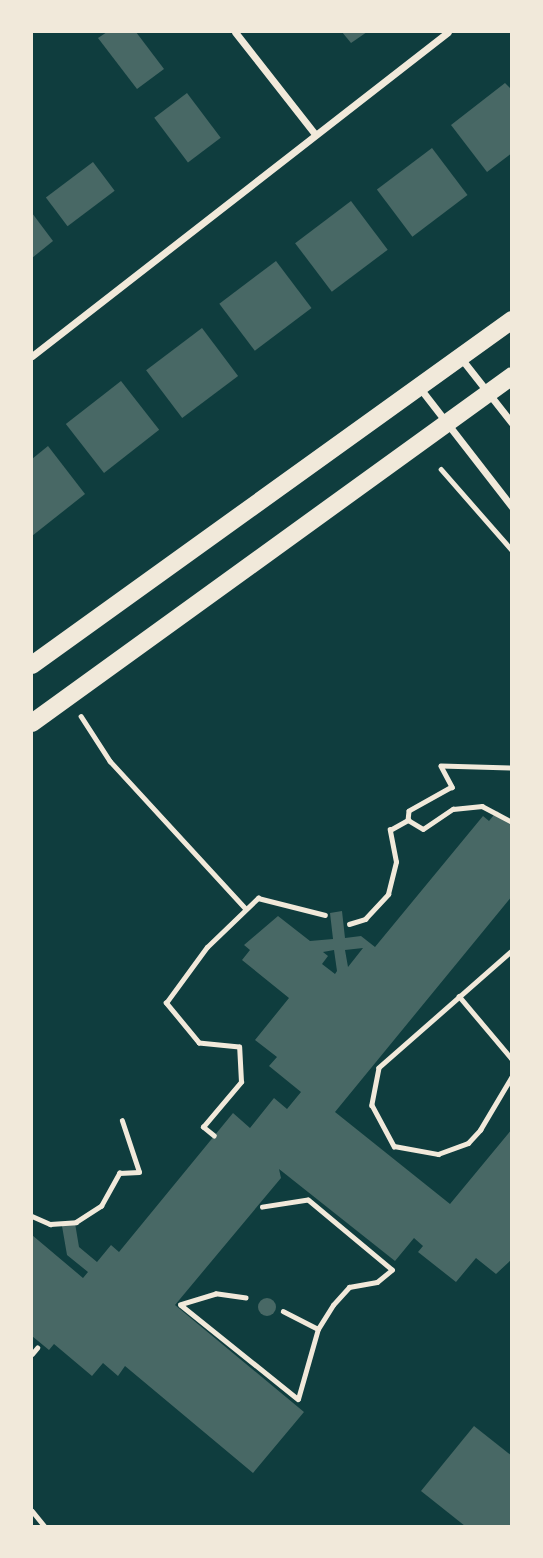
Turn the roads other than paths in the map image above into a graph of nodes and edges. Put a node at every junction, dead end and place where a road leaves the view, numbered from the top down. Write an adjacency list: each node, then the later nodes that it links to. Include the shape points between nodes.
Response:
1 (235, 32): 3 (street)
2 (448, 32): 3 (street)
3 (315, 134): 5 (street)
4 (512, 320): 6 (main road)
5 (32, 356)
6 (460, 357): 8 (main road); 9 (street)
7 (512, 376): 9 (main road)
8 (419, 387): 10 (street); 13 (main road)
9 (487, 393): 10 (main road); 11 (street)
10 (446, 423): 12 (street); 14 (main road)
11 (512, 423)
12 (512, 507)
13 (32, 665)
14 (32, 723)
15 (32, 1511): 16 (lane)
16 (44, 1527)

